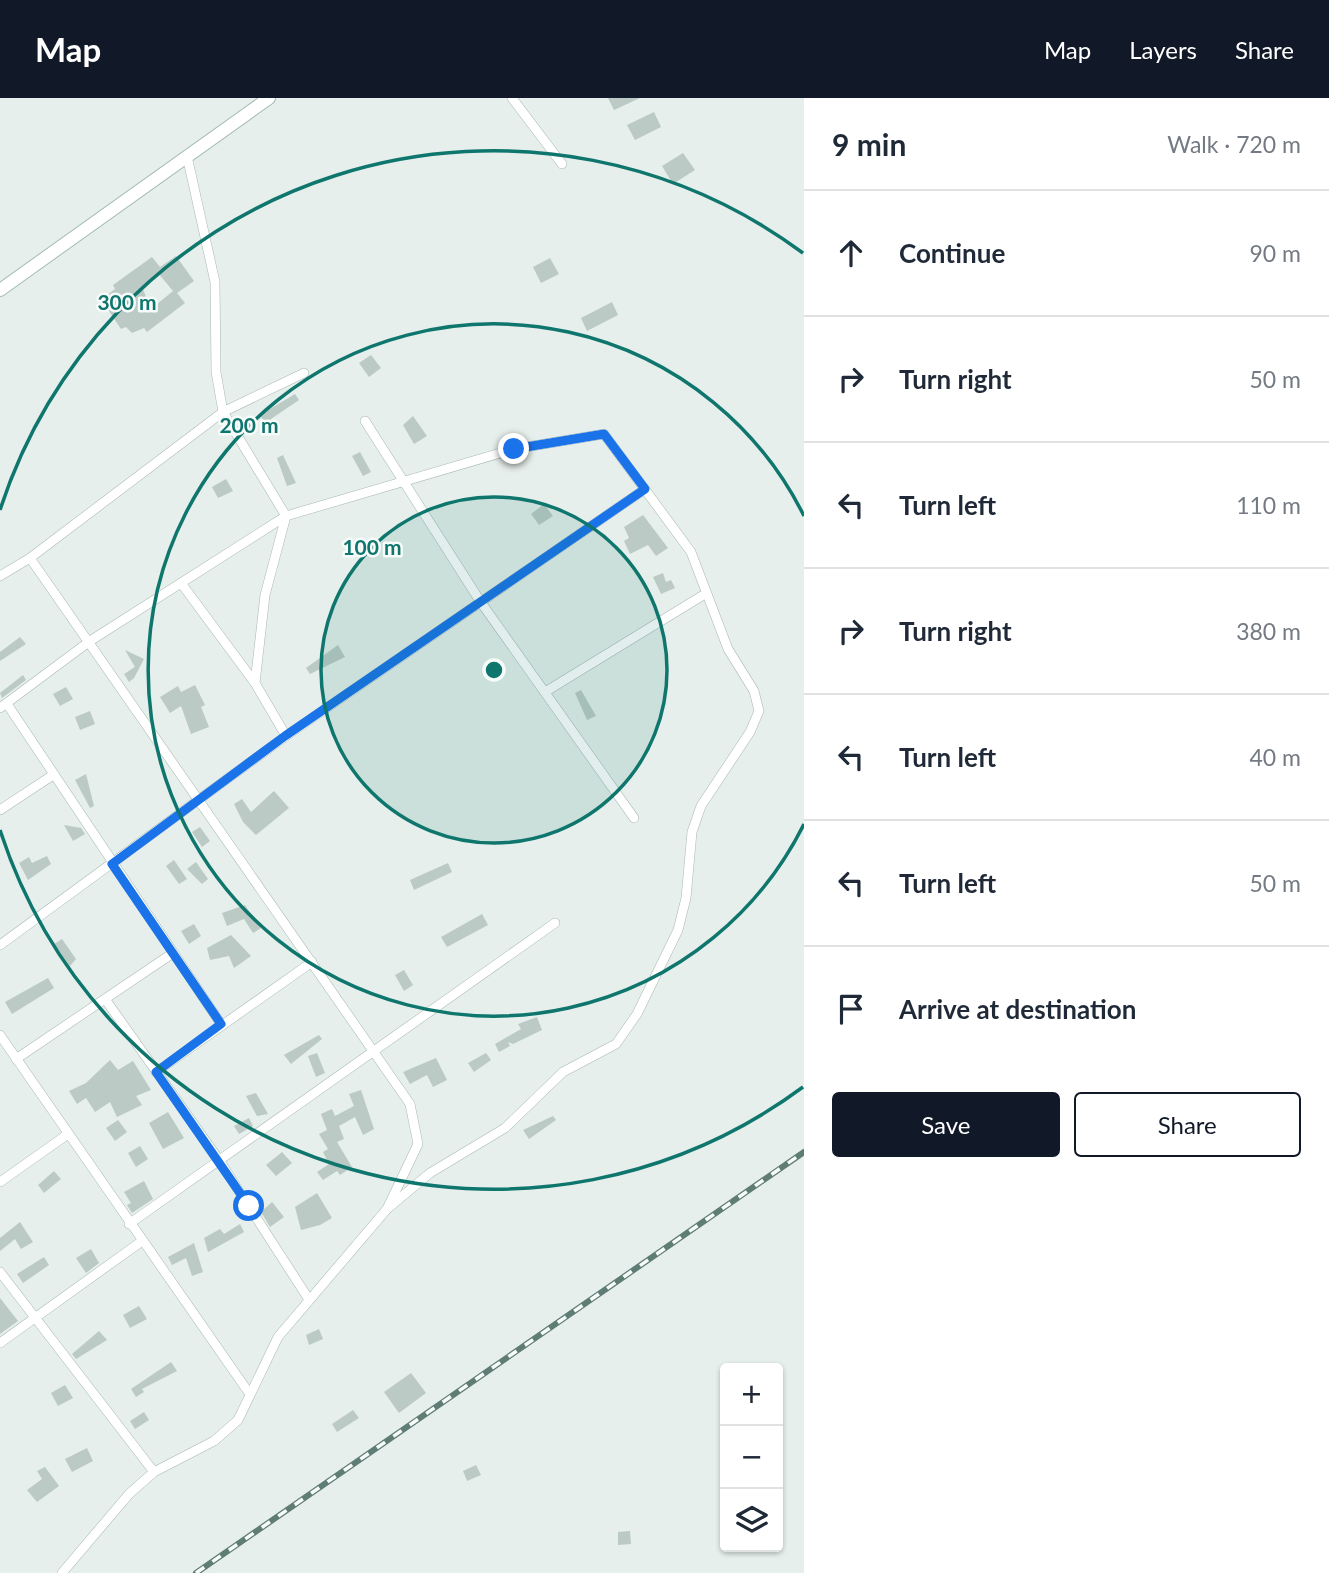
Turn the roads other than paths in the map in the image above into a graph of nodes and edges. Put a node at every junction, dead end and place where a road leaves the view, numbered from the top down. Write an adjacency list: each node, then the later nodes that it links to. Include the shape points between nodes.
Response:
1 (269, 98): 3 (main road)
2 (512, 98): 4 (street)
3 (187, 156): 5 (main road); 7 (street, via 215,282 216,372)
4 (562, 164)
5 (0, 290)
6 (304, 373): 7 (street)
7 (223, 412): 11 (street); 12 (street)
8 (365, 421): 9 (street)
9 (402, 482): 10 (street, via 514,449 604,434); 11 (street); 16 (street)
10 (645, 489): 15 (street, via 691,552); 16 (street)
11 (286, 516): 14 (street); 18 (street, via 265,595)
12 (30, 558): 13 (street); 17 (street)
13 (0, 576)
14 (181, 583): 17 (street); 18 (street)
15 (705, 594): 19 (street); 40 (street, via 728,649 754,691 759,711 701,806 692,832 686,898 660,972 616,1044 563,1072 505,1128 430,1173)
16 (480, 601): 19 (street); 21 (street)
17 (90, 640): 20 (street); 23 (street)
18 (255, 683): 21 (street)
19 (545, 692): 25 (street)
20 (3, 706): 22 (street)
21 (285, 736): 23 (street)
22 (53, 775): 24 (street); 26 (street)
23 (200, 799): 26 (street); 30 (street)
24 (0, 810)
25 (634, 818)
26 (112, 864): 28 (street); 29 (street)
27 (555, 923): 34 (street)
28 (0, 945)
29 (173, 953): 31 (street); 32 (street)
30 (313, 962): 32 (street); 34 (street)
31 (105, 999): 35 (street); 36 (street)
32 (221, 1024): 36 (street)
33 (0, 1035): 35 (street)
34 (374, 1050): 38 (street); 40 (street, via 410,1104 418,1144)
35 (16, 1059): 37 (street)
36 (156, 1072): 38 (street)
37 (68, 1134): 39 (street); 41 (street)
38 (219, 1160): 41 (street); 44 (street)
39 (0, 1182)
40 (387, 1209): 44 (street)
41 (130, 1224): 42 (street)
42 (142, 1241): 45 (street); 47 (street)
43 (0, 1272): 45 (street)
44 (308, 1298): 47 (street, via 278,1337)
45 (34, 1318): 46 (street); 48 (street)
46 (0, 1343)
47 (249, 1393): 48 (street, via 238,1420 214,1441)
48 (154, 1472): 49 (street)
49 (62, 1573)

